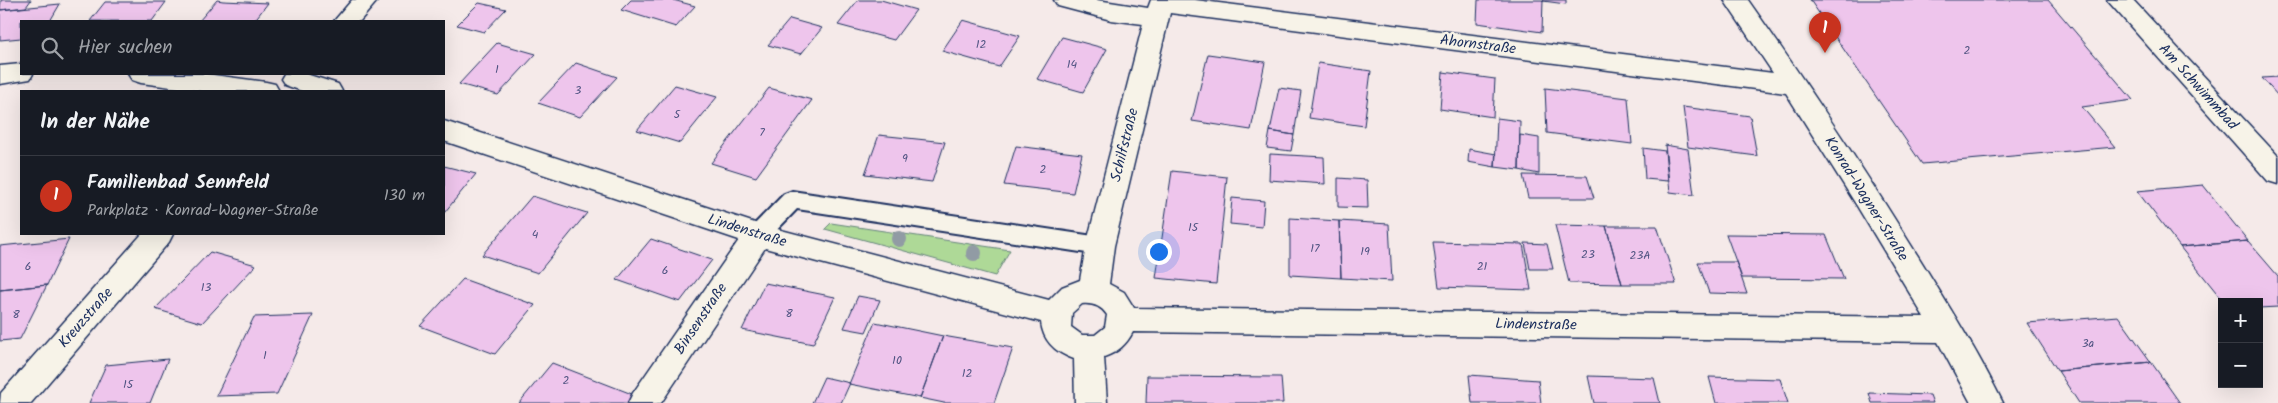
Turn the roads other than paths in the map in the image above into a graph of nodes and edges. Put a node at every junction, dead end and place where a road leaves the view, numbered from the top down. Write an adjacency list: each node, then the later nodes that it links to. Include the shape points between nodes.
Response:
1 (366, 0): 6 (street)
2 (1066, 0): 5 (street, Ahornstraße, via 1111,12)
3 (1736, 0): 11 (street, Konrad-Wagner-Straße)
4 (2119, 0): 15 (street, Am Schwimmbad)
5 (1160, 7): 11 (street, Ahornstraße); 18 (street, Schilfstraße)
6 (347, 20)
7 (20, 73): 8 (street)
8 (0, 75)
9 (148, 75): 12 (street)
10 (292, 81): 13 (street)
11 (1795, 85): 22 (street, Konrad-Wagner-Straße)
12 (259, 90)
13 (325, 90)
14 (445, 131): 17 (street, Lindenstraße)
15 (2278, 174)
16 (158, 235): 24 (street, Kreuzstraße)
17 (758, 235): 18 (lane, via 792,200); 20 (street, Lindenstraße); 25 (street, Binsenstraße)
18 (1100, 246): 19 (street, Schilfstraße)
19 (1092, 292): 20 (street, via 1080,292 1067,298); 21 (street, via 1109,296 1120,306)
20 (1056, 314): 23 (street, via 1057,332 1066,342 1078,348)
21 (1123, 320): 22 (street, Lindenstraße); 23 (street, via 1119,333 1107,344)
22 (1948, 330): 27 (street, Konrad-Wagner-Straße)
23 (1089, 348): 26 (street)
24 (10, 399)
25 (644, 403)
26 (1090, 403)
27 (1986, 403)

